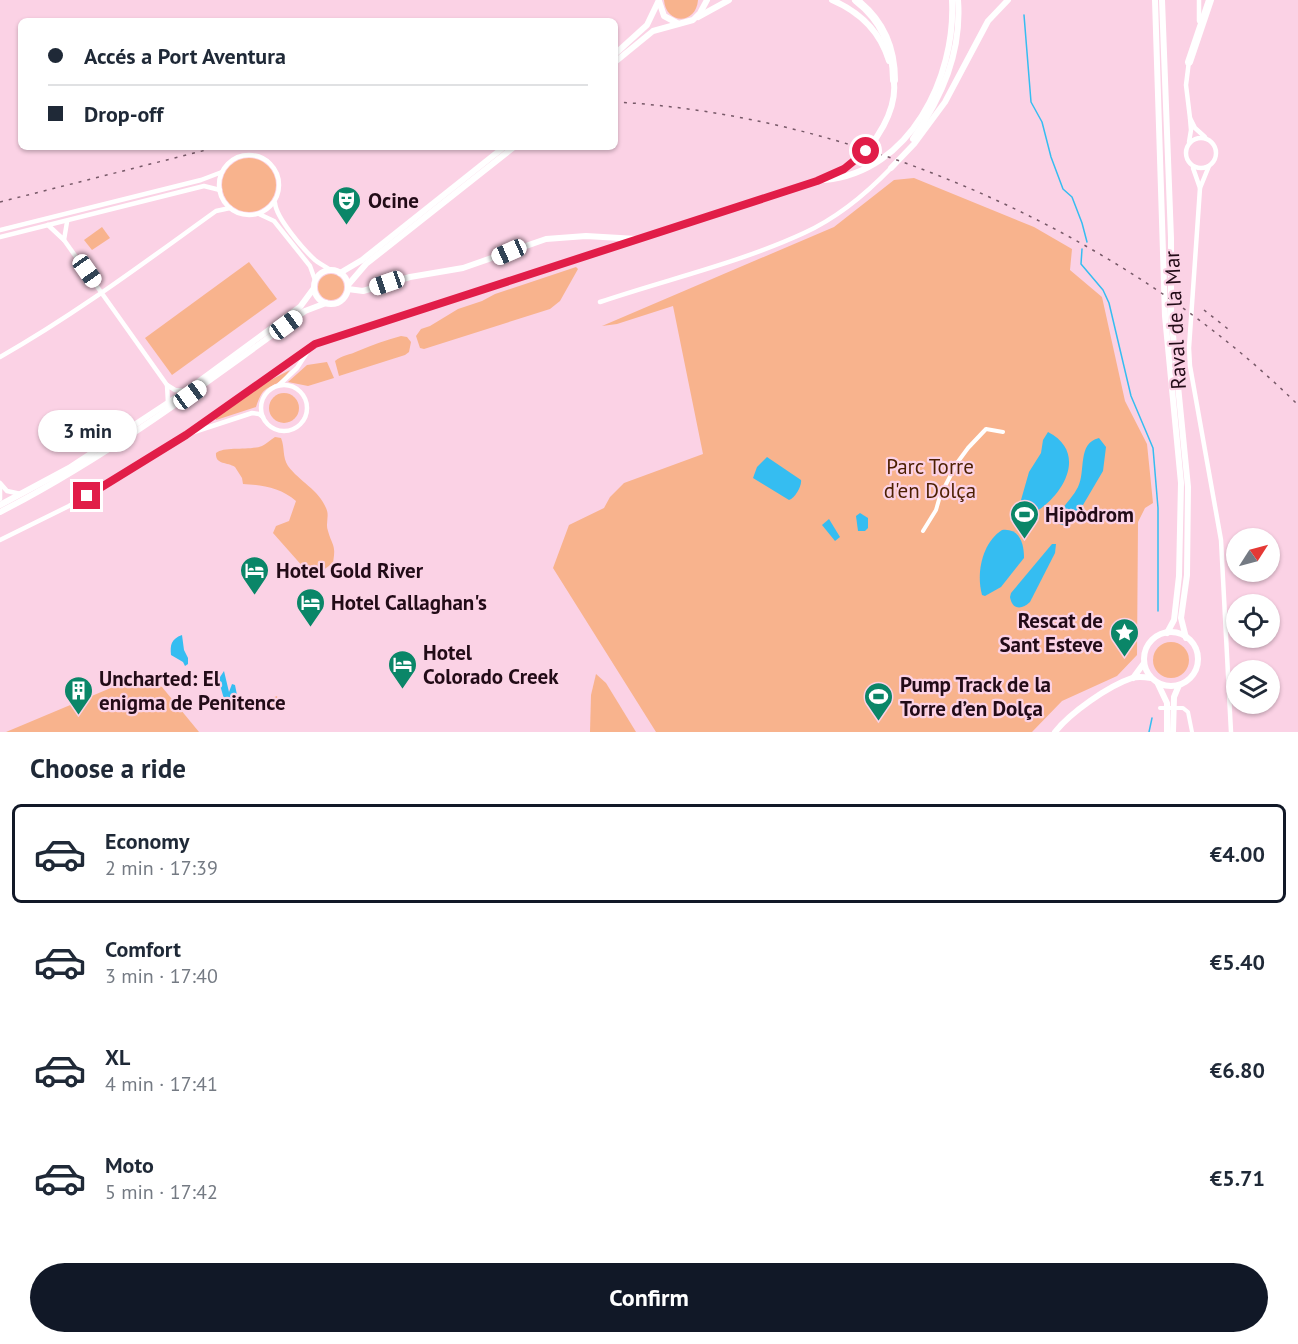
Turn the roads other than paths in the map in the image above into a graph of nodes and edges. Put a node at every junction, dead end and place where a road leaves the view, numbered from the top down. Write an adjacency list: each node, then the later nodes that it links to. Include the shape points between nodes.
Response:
1 (659, 0): 14 (street, via 664,16); 15 (street, via 647,25)
2 (705, 0): 13 (street)
3 (729, 0): 13 (street)
4 (832, 0): 20 (street, via 855,12 874,30)
5 (856, 0): 20 (highway, via 885,34 894,63)
6 (952, 0): 16 (street)
7 (958, 0): 16 (street, via 958,23)
8 (1008, 0): 26 (street, via 988,21 945,102)
9 (1155, 0): 70 (street, Raval de la Mar, via 1165,316 1181,483 1179,576 1174,620)
10 (1162, 0): 71 (street, Raval de la Mar, via 1171,315 1188,487 1187,575 1181,618)
11 (1199, 0): 18 (street, via 1200,17)
12 (1210, 0): 18 (highway)
13 (693, 20): 14 (street)
14 (680, 24): 17 (street, via 652,31)
15 (618, 51)
16 (951, 51): 19 (street)
17 (618, 59)
18 (1189, 62): 21 (street, via 1186,86)
19 (946, 71): 26 (street, via 933,109); 31 (street, via 920,120 892,150 875,163 836,179)
20 (894, 80): 31 (street, via 891,108 872,144 844,169)
21 (1190, 118): 22 (street); 23 (street)
22 (1207, 139): 23 (street, via 1197,139); 28 (street, via 1216,152)
23 (1188, 145): 27 (street)
24 (500, 150): 46 (street, via 362,260)
25 (510, 150): 48 (street, via 366,264)
26 (903, 154): 29 (street)
27 (1189, 163): 28 (street, via 1198,168); 32 (street)
28 (1209, 166): 32 (street)
29 (891, 168): 51 (street, via 834,216 804,233 734,260)
30 (222, 172): 33 (street); 35 (street, via 240,156 249,154 265,159 279,177); 41 (street)
31 (817, 181): 43 (street)
32 (1200, 188): 83 (street, via 1190,366 1221,540)
33 (220, 190): 34 (street); 39 (street, via 204,186)
34 (222, 197): 36 (street); 37 (street)
35 (275, 202): 38 (street); 45 (street, via 279,217 307,251)
36 (230, 208): 37 (street); 38 (street, via 242,214)
37 (216, 211): 50 (street)
38 (260, 214): 47 (street, via 274,222 310,266)
39 (67, 222): 40 (street); 44 (street)
40 (48, 225): 42 (street); 44 (street)
41 (0, 230)
42 (0, 237)
43 (637, 239): 48 (street, via 546,239 464,268 410,277 363,291); 53 (street)
44 (64, 240): 50 (street)
45 (331, 270): 46 (street); 47 (street)
46 (340, 273): 48 (street)
47 (315, 280): 49 (street)
48 (348, 287): 52 (street, via 340,302)
49 (314, 288): 52 (street, via 317,297); 57 (street, via 300,308)
50 (102, 293): 54 (street); 55 (street)
51 (600, 302)
52 (326, 303): 67 (street, via 305,311 111,450)
53 (309, 348): 56 (street, via 297,368); 61 (street)
54 (0, 357)
55 (167, 385): 57 (street); 58 (street)
56 (274, 387): 59 (street, via 262,404); 59 (street, via 287,385 299,390 306,401 307,414 301,424 286,431 274,428)
57 (186, 391): 58 (street)
58 (168, 403): 64 (street, via 79,462)
59 (264, 418): 61 (street, via 255,413)
60 (1003, 432): 68 (street, via 986,429 968,448)
61 (186, 435): 69 (street, via 105,487)
62 (0, 483): 64 (street, via 10,492)
63 (0, 488): 65 (street)
64 (21, 494): 66 (street)
65 (0, 499)
66 (0, 505)
67 (0, 512)
68 (923, 531)
69 (0, 540)
70 (1167, 633): 71 (street); 72 (street, via 1149,643)
71 (1186, 638): 76 (street, Raval de la Mar, via 1196,651 1197,664 1192,675)
72 (1144, 663): 73 (street); 74 (street, Raval de la Mar)
73 (1132, 678): 74 (street); 79 (street, via 1093,699)
74 (1151, 678): 75 (street, Raval de la Mar)
75 (1157, 683): 76 (street); 78 (street, Raval de la Mar)
76 (1179, 685): 78 (street, Raval de la Mar)
77 (1160, 708): 78 (street)
78 (1171, 708): 80 (street, Raval de la Mar); 81 (street, Raval de la Mar); 82 (street, via 1188,712)
79 (1055, 732)
80 (1167, 732)
81 (1173, 732)
82 (1192, 732)
83 (1231, 732)

